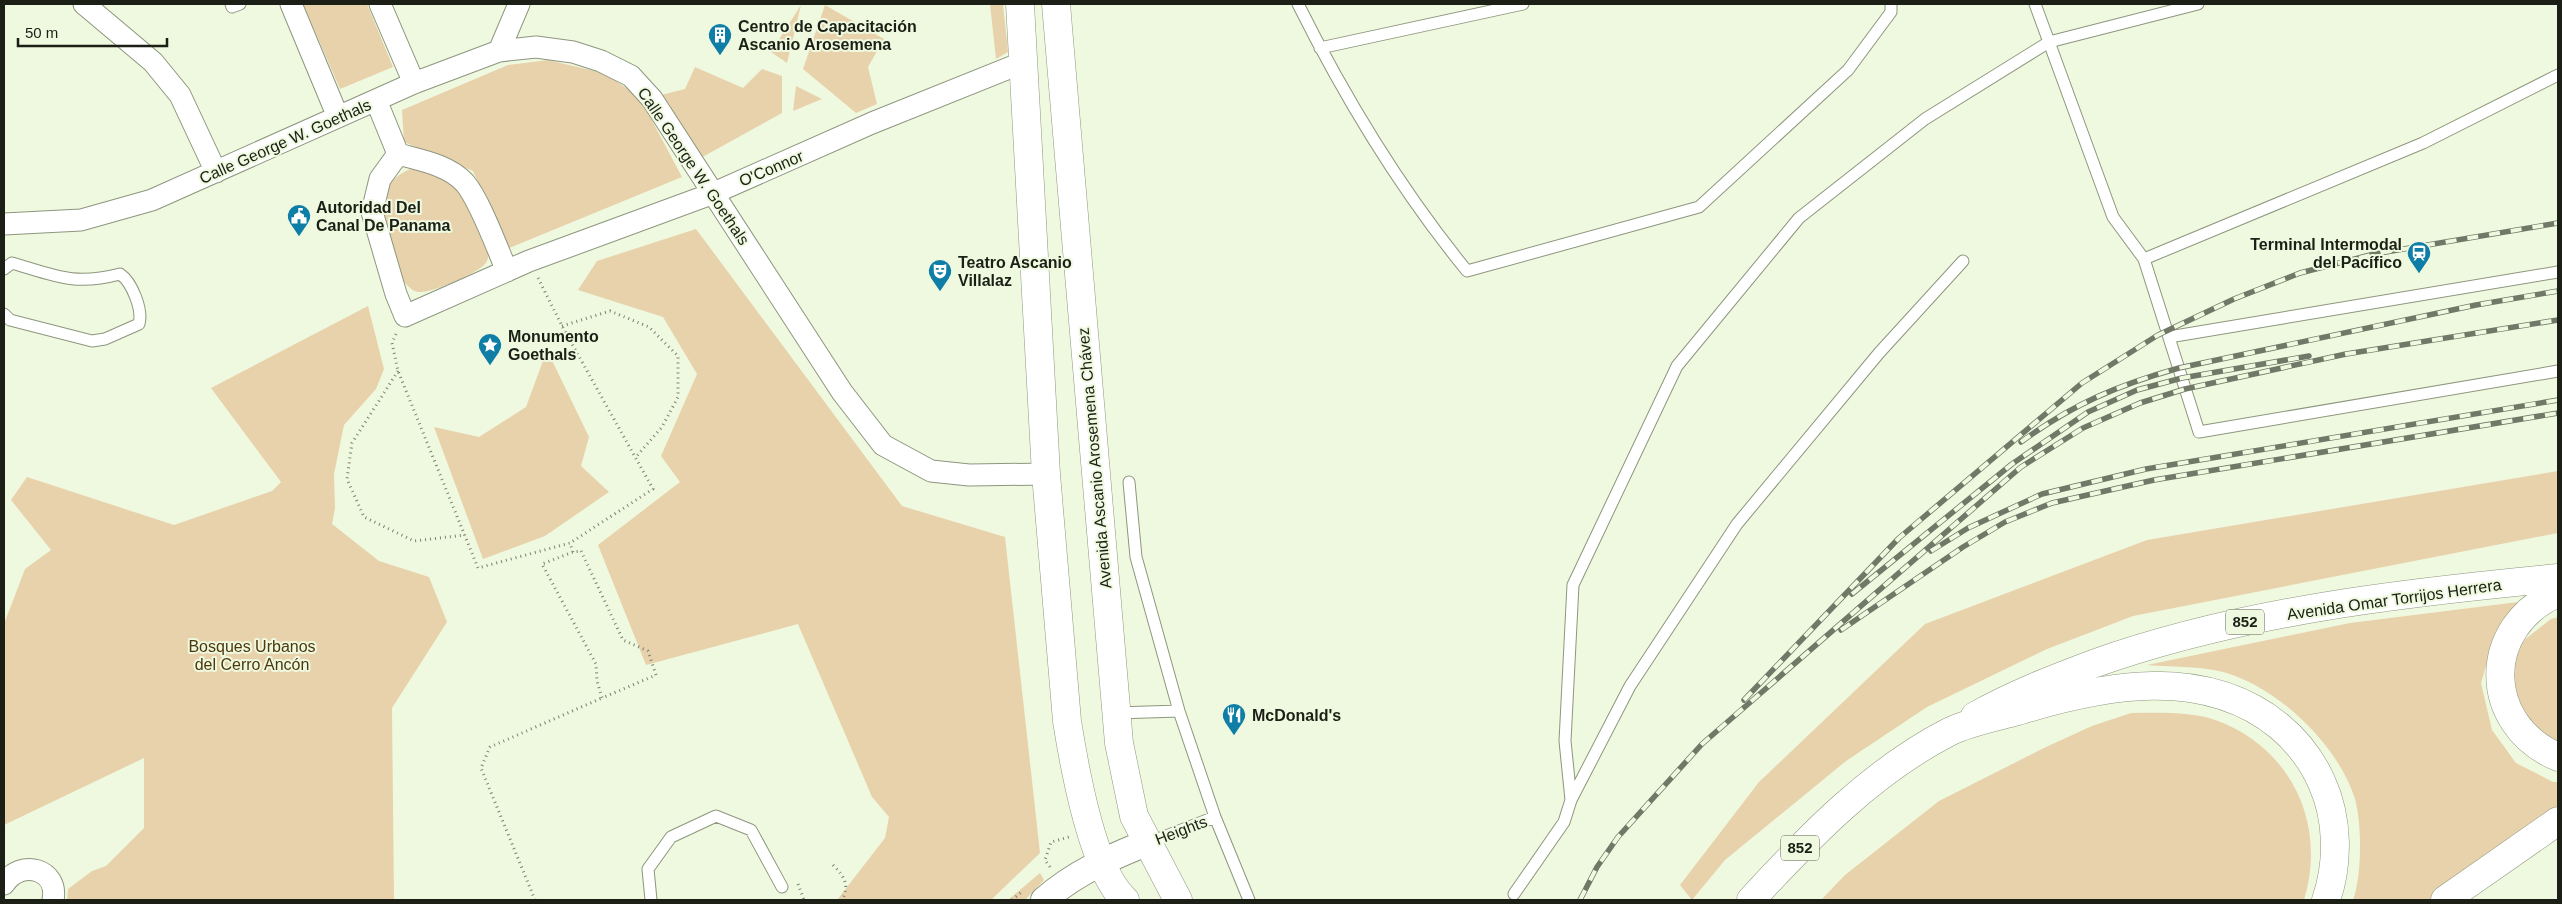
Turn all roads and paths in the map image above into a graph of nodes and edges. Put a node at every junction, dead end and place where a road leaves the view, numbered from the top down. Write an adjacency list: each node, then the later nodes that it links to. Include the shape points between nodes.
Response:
1 (84, 4): 23 (street, via 153,62 180,95)
2 (231, 4): 3 (lane, via 232,7)
3 (240, 4)
4 (291, 4): 21 (street)
5 (380, 4): 19 (street)
6 (519, 4): 16 (street)
7 (1020, 4): 17 (main road)
8 (1056, 4): 48 (main road, Avenida Ascanio Arosemena Chávez)
9 (1298, 4): 15 (lane)
10 (1522, 4): 15 (lane)
11 (1892, 4): 15 (lane, via 1891,12 1848,70 1699,207 1467,271 1429,224 1334,76)
12 (2035, 4): 14 (lane)
13 (2198, 4): 14 (lane)
14 (2049, 42): 26 (lane, via 2113,217); 52 (lane, via 1925,118 1799,218 1677,366 1573,585 1565,741)
15 (1320, 48)
16 (499, 51): 19 (street, Calle George W. Goethals); 24 (street, Calle George W. Goethals, via 536,47 573,52 602,61 631,76 652,99)
17 (1024, 62): 24 (street, O'Connor, via 872,123); 39 (main road)
18 (2558, 75): 26 (lane, via 2423,143)
19 (414, 84): 20 (street, Calle George W. Goethals)
20 (376, 100): 21 (street, Calle George W. Goethals); 22 (street)
21 (338, 117): 23 (street, Calle George W. Goethals)
22 (398, 154): 30 (street, via 443,168 464,183 480,209); 33 (street, via 380,179 372,212)
23 (216, 172): 25 (street, Calle George W. Goethals, via 152,200 81,220)
24 (714, 193): 27 (street, O'Connor); 39 (street, Calle George W. Goethals, via 842,392 883,445 930,471 969,476)
25 (4, 224)
26 (2144, 259): 35 (lane)
27 (530, 261): 30 (street, O'Connor); 34 (path)
28 (1963, 261): 52 (lane, via 1879,353 1737,524 1630,686)
29 (4, 269): 32 (lane, via 12,263 72,281 97,280 120,274 128,280 141,317 139,324 105,339 92,340 10,320)
30 (507, 271): 33 (street, O'Connor)
31 (2558, 272): 35 (lane)
32 (4, 314)
33 (405, 316): 36 (path, via 392,343)
34 (562, 326): 38 (path); 38 (path, via 610,311 649,327 678,356 678,398 662,427)
35 (2169, 337): 37 (lane, via 2199,432)
36 (398, 371): 41 (path); 41 (path, via 352,443 347,479 364,517 414,541)
37 (2558, 371)
38 (636, 457): 42 (path, via 653,489)
39 (1046, 474): 56 (main road, via 1067,721 1075,767)
40 (1129, 482): 47 (lane, via 1136,557)
41 (465, 535): 42 (path, via 478,568)
42 (570, 542): 43 (path)
43 (573, 552): 46 (path, via 542,564 596,664); 46 (path, via 581,551 623,640 648,651 656,675)
44 (2558, 578): 49 (main road, Avenida Omar Torrijos Herrera / 852, via 2448,588 2342,603 2231,625 2136,649 2071,672 1986,710)
45 (2558, 593): 50 (main road, via 2533,607 2516,624 2503,650 2500,671 2505,700 2518,728 2535,745)
46 (602, 698): 64 (path, via 490,747 481,768)
47 (1179, 711): 48 (lane); 53 (lane)
48 (1115, 713): 55 (main road, Avenida Ascanio Arosemena Chávez, via 1132,808)
49 (1950, 731): 51 (main road, 852); 73 (main road, via 2076,695 2131,686 2175,686 2208,691 2255,709 2298,744 2326,791 2332,809 2335,847)
50 (2558, 757)
51 (1851, 799): 71 (main road, 852, via 1795,852); 72 (main road)
52 (1572, 800): 61 (lane, via 1564,822)
53 (1215, 817): 55 (lane, Heights); 70 (lane)
54 (2558, 822): 74 (main road)
55 (1146, 843): 56 (street); 69 (main road, Avenida Ascanio Arosemena Chávez)
56 (1101, 861): 62 (main road); 68 (street, via 1062,884)
57 (833, 864): 67 (path, via 846,883)
58 (797, 882): 66 (path)
59 (4, 884): 63 (street, via 18,870 38,870 52,885)
60 (782, 887): 65 (lane, via 751,830 716,816 671,837 648,869)
61 (1514, 894)
62 (1122, 899)
63 (53, 900)
64 (536, 900)
65 (651, 900)
66 (804, 900)
67 (842, 900)
68 (1044, 900)
69 (1178, 900)
70 (1249, 900)
71 (1751, 900)
72 (1770, 900)
73 (2326, 900)
74 (2445, 900)

